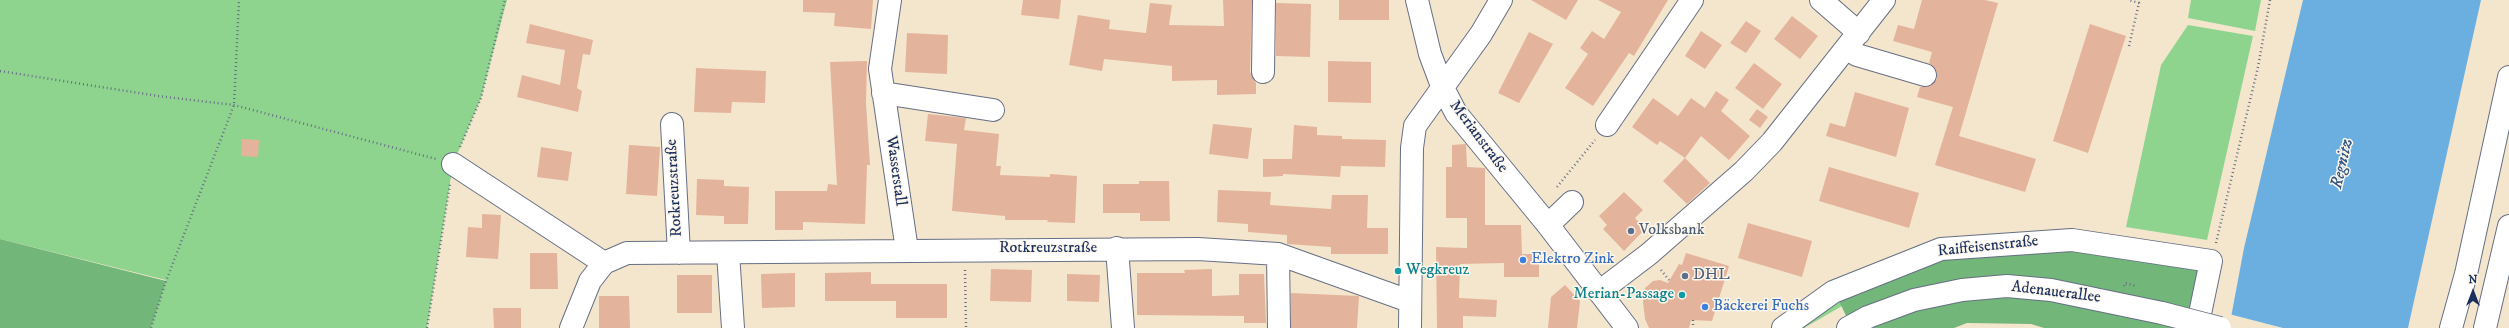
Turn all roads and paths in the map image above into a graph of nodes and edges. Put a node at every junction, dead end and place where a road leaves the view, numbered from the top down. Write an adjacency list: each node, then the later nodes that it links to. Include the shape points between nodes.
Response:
1 (239, 0): 20 (path)
2 (506, 0): 24 (path, via 481,98)
3 (890, 0): 19 (main road, Wasserstall, via 880,68)
4 (1264, 0): 15 (main road)
5 (1417, 0): 18 (main road, via 1430,54)
6 (1501, 0): 18 (main road, via 1481,34)
7 (1692, 0): 23 (main road)
8 (1821, 0): 12 (main road)
9 (1884, 0): 12 (main road)
10 (2129, 0): 13 (path, via 2139,3)
11 (2270, 0): 34 (path, via 2258,67)
12 (1853, 40): 16 (main road, via 1857,55); 36 (main road, via 1772,142 1744,171 1649,254)
13 (2129, 46)
14 (0, 72): 20 (path)
15 (1263, 72)
16 (1925, 75)
17 (2509, 77): 53 (main road, via 2473,244)
18 (1442, 86): 26 (main road, Merianstraße, via 1456,113); 37 (main road, Merianstraße, via 1415,126 1412,148)
19 (884, 92): 21 (main road); 30 (main road, Wasserstall)
20 (234, 105): 24 (path); 39 (path, via 166,280)
21 (993, 110)
22 (672, 124): 31 (main road, Rotkreuzstraße)
23 (1607, 125): 26 (path)
24 (453, 164): 35 (main road); 40 (path)
25 (1572, 202): 26 (main road)
26 (1542, 218): 36 (main road, Merianstraße)
27 (2509, 226): 54 (main road)
28 (1117, 248): 29 (main road, Rotkreuzstraße); 33 (main road, Rotkreuzstraße, via 1198,249); 44 (main road)
29 (965, 249): 30 (main road, Rotkreuzstraße); 43 (path)
30 (906, 250): 32 (main road, Rotkreuzstraße)
31 (678, 253): 32 (main road, Rotkreuzstraße); 35 (main road, Rotkreuzstraße, via 627,253)
32 (728, 253): 42 (main road)
33 (1278, 254): 37 (main road, Rotkreuzstraße); 45 (main road)
34 (2211, 261): 49 (main road, Raiffeisenstraße, via 2072,240 1941,249 1833,292); 51 (main road)
35 (604, 263): 41 (main road, via 590,281)
36 (1599, 292): 47 (main road, Merianstraße)
37 (1409, 301): 46 (main road, Merianstraße)
38 (1693, 320): 48 (path)
39 (151, 328)
40 (427, 328)
41 (571, 328)
42 (733, 328)
43 (966, 328)
44 (1123, 328)
45 (1279, 328)
46 (1410, 328)
47 (1627, 328)
48 (1693, 328)
49 (1783, 328)
50 (1848, 328): 52 (main road, Adenauerallee, bridge, via 1868,317 1914,300 1962,290 2007,286 2051,290)
51 (2197, 328)
52 (2220, 328)
53 (2451, 328)
54 (2485, 328)

